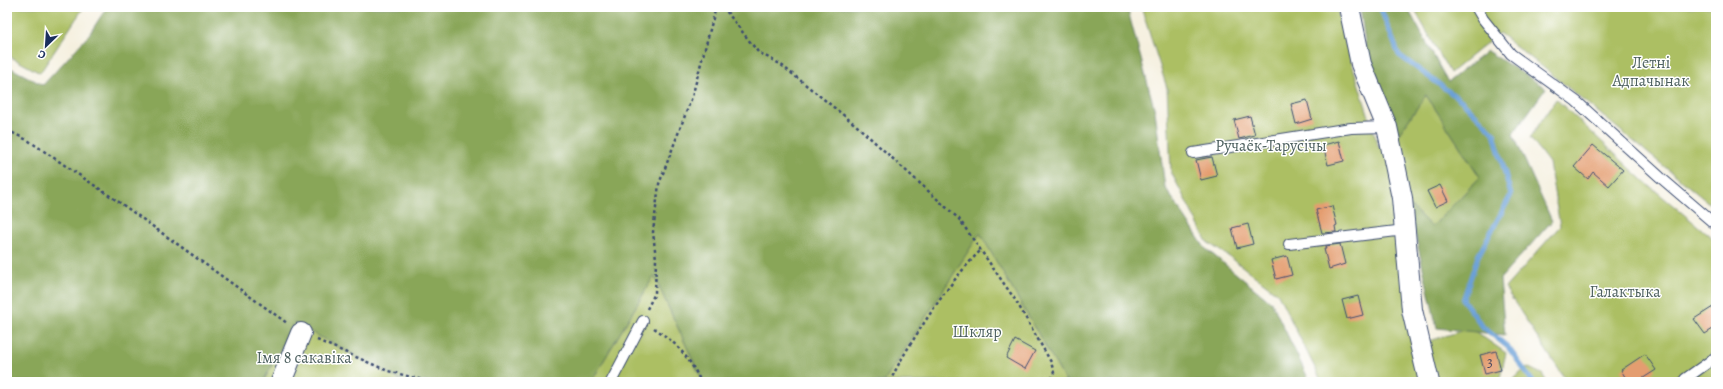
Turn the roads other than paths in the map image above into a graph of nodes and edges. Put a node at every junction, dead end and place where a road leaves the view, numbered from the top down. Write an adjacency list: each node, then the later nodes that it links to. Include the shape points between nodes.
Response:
1 (1350, 7): 3 (street, via 1361,64)
2 (1476, 7): 5 (lane, via 1512,54 1576,101)
3 (1387, 127): 4 (lane, via 1351,128); 6 (street, via 1402,198)
4 (1193, 153)
5 (1716, 225)
6 (1405, 230): 7 (lane); 14 (street, via 1412,310)
7 (1289, 244)
8 (643, 321): 13 (lane)
9 (301, 333): 12 (street)
10 (1716, 357): 11 (lane)
11 (1685, 379)
12 (282, 382)
13 (611, 382)
14 (1428, 382)

